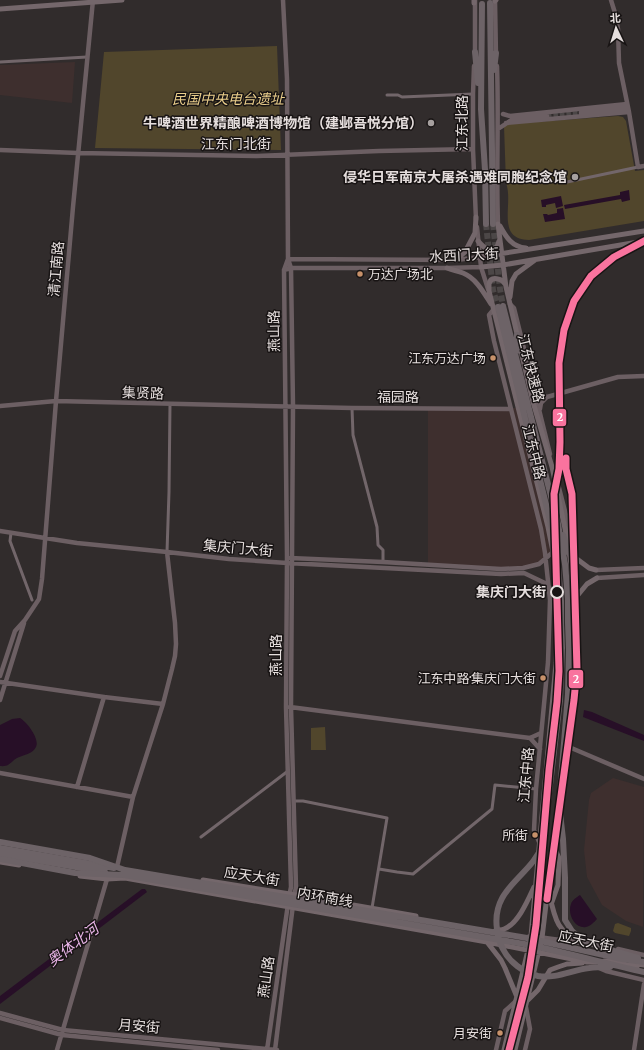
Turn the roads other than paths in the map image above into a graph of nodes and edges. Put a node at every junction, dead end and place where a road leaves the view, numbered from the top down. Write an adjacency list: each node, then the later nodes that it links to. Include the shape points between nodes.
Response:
1 (122, 0): 4 (main road)
2 (283, 0): 32 (street, 燕山路)
3 (611, 0): 18 (street, via 618,29 619,63)
4 (93, 1): 8 (main road); 11 (street, 清江南路)
5 (474, 1): 9 (street, 江东北路)
6 (494, 1): 10 (street); 13 (highway)
7 (482, 4): 17 (highway)
8 (0, 9)
9 (475, 52): 14 (street, 江东北路); 17 (highway)
10 (496, 53): 13 (highway); 16 (street)
11 (87, 57): 12 (street); 31 (street, 清江南路)
12 (0, 62)
13 (491, 91): 38 (highway)
14 (472, 94): 15 (street, via 402,97); 29 (street, 江东北路)
15 (387, 95)
16 (498, 107): 22 (street); 28 (street)
17 (481, 108): 37 (highway)
18 (628, 108): 21 (street); 34 (street)
19 (560, 110): 20 (street); 23 (street); 25 (street, via 556,114 556,117)
20 (568, 110): 21 (street); 24 (street, via 571,113)
21 (579, 113): 24 (street)
22 (503, 114): 23 (street); 26 (street)
23 (549, 115): 25 (street); 26 (street); 27 (street)
24 (569, 117): 25 (street)
25 (560, 118)
26 (513, 119): 27 (street)
27 (506, 123): 28 (street)
28 (498, 129): 38 (street)
29 (473, 149): 32 (street, 江东门北街); 36 (street, 江东北路)
30 (0, 150): 31 (street, 江东门北街)
31 (78, 153): 32 (street, 江东门北街); 66 (street, 清江南路)
32 (288, 155): 46 (street, 燕山路)
33 (644, 166): 34 (street)
34 (638, 167): 35 (street)
35 (567, 182)
36 (476, 217): 42 (street, 江东北路); 48 (main road, via 475,233 465,252)
37 (486, 224)
38 (495, 224): 40 (main road, 江东中路); 43 (main road, via 512,243)
39 (644, 231): 43 (main road, 水西门大街)
40 (500, 238): 42 (main road, via 499,245 490,250); 44 (main road, 江东中路)
41 (644, 241): 47 (main road, 水西门大街)
42 (478, 242): 45 (street, 江东北路)
43 (531, 249): 44 (main road, 水西门大街)
44 (502, 254): 45 (main road, 水西门大街); 49 (main road, 江东中路)
45 (480, 257): 48 (street, 水西门大街); 50 (street, 江东北路)
46 (288, 259): 48 (street, 水西门大街); 51 (street, 燕山路); 53 (street, 燕山路)
47 (537, 259): 49 (main road, 水西门大街); 56 (main road, via 516,274 512,281)
48 (456, 260)
49 (503, 265): 50 (main road, 水西门大街); 54 (main road, 江东中路)
50 (481, 267): 52 (street, 水西门大街); 55 (street, 江东北路)
51 (291, 268): 52 (street, 水西门大街); 53 (street, 水西门大街); 62 (street, 燕山路)
52 (447, 268): 57 (main road, via 464,273 472,279)
53 (284, 270): 61 (street, 燕山路)
54 (506, 286): 55 (main road, via 501,280 493,280 490,282); 56 (main road, 江东中路)
55 (489, 291): 57 (main road, 江东中路)
56 (510, 304): 58 (main road, 江东中路); 64 (street, 江东中路, via 514,308)
57 (498, 307): 59 (main road, 江东中路); 60 (highway, 江东快速路); 72 (street, 江东中路, via 489,315)
58 (517, 334): 60 (highway); 79 (main road, 江东中路)
59 (501, 340): 60 (highway); 81 (main road, 江东中路)
60 (515, 365): 74 (highway, 江东快速路); 75 (highway, 江东快速路)
61 (285, 375): 62 (street, via 289,378); 69 (street, 燕山路)
62 (293, 375): 70 (street, 燕山路)
63 (644, 376): 65 (street, via 618,376)
64 (535, 392): 65 (street); 73 (street, 江东中路)
65 (547, 397): 73 (street)
66 (56, 401): 67 (street, 集贤路); 68 (street, 集贤路); 78 (street, 清江南路)
67 (170, 404): 69 (street, 集贤路); 80 (street)
68 (0, 406)
69 (286, 406): 70 (street, 福园路); 83 (street, 燕山路)
70 (293, 406): 71 (street, 福园路); 83 (street, 燕山路)
71 (352, 408): 72 (street, 福园路); 84 (street, via 352,435 376,527 378,545 383,550)
72 (510, 409): 82 (street, 江东中路)
73 (539, 410): 79 (street, 江东中路, via 568,522)
74 (558, 524): 79 (highway); 142 (highway, 江东快速路, bridge, via 568,599 568,694 559,804 566,920 572,931 581,939)
75 (551, 525): 81 (highway); 116 (highway, 江东快速路, via 561,594 562,648 560,700)
76 (0, 531): 77 (street, 集庆门大街)
77 (11, 533): 78 (street, 集庆门大街); 92 (street, via 10,541)
78 (45, 539): 80 (street, 集庆门大街); 95 (street, 清江南路, via 39,599)
79 (571, 551): 88 (main road, via 589,568); 94 (main road, 江东中路)
80 (167, 552): 83 (street, 集庆门大街, via 229,559); 101 (street, via 176,644)
81 (553, 552): 82 (street); 93 (main road, 江东中路)
82 (546, 558): 87 (street, via 539,564); 91 (street, 江东中路)
83 (289, 560): 84 (street, 集庆门大街); 85 (street, 集庆门大街); 102 (street, 燕山路)
84 (383, 562): 85 (street); 87 (street, 集庆门大街)
85 (383, 568): 87 (street, 集庆门大街, via 501,574)
86 (644, 568): 88 (street)
87 (523, 570): 91 (street, via 547,584)
88 (596, 570)
89 (644, 575): 90 (street)
90 (597, 578): 94 (main road, via 587,584)
91 (549, 588): 93 (street); 103 (street, 江东中路, via 548,662)
92 (32, 600)
93 (558, 600): 116 (main road, 江东中路, via 556,663)
94 (573, 601): 105 (main road, 江东中路, via 575,665)
95 (25, 620): 96 (street, via 15,631); 98 (street)
96 (0, 676)
97 (0, 682): 98 (street)
98 (6, 682): 99 (street); 100 (street)
99 (104, 697): 101 (street); 110 (street)
100 (0, 700)
101 (163, 704): 112 (street)
102 (289, 707): 104 (street); 107 (street, 燕山路); 113 (street, 燕山路)
103 (542, 733): 104 (street); 106 (street, 江东中路)
104 (530, 738): 106 (street)
105 (569, 747): 109 (street); 117 (main road, 江东中路)
106 (540, 749): 111 (street, 江东中路)
107 (288, 771): 114 (street); 127 (street, 燕山路)
108 (0, 773): 110 (street)
109 (644, 779)
110 (78, 787): 112 (street)
111 (536, 789): 116 (street, 江东中路, via 534,830); 122 (street, via 495,785 492,809 413,874)
112 (133, 797): 121 (street)
113 (294, 801): 122 (street, via 387,818); 127 (street, 燕山路, via 296,887)
114 (201, 837)
115 (0, 842): 123 (highway, bridge, via 90,858)
116 (541, 843): 125 (main road, 江东中路); 144 (highway, bridge, via 540,852 506,891 498,908 496,922 499,943 511,961 527,972 549,977 589,968)
117 (553, 844): 126 (main road, 江东中路); 128 (main road, via 559,858 559,866 558,885)
118 (0, 847): 121 (main road, 应天大街); 123 (highway, 内环南线, bridge)
119 (0, 856): 123 (highway, bridge, via 75,872)
120 (0, 862): 124 (main road, 应天大街)
121 (117, 867): 127 (main road, 应天大街)
122 (379, 868): 130 (street)
123 (125, 874): 124 (main road, 应天大街); 129 (main road, 应天大街); 142 (highway, 内环南线, bridge, via 527,938 622,959); 144 (highway, 内环南线, bridge, via 524,944)
124 (107, 879): 152 (street)
125 (536, 883): 131 (main road, via 512,924 504,929); 132 (main road, 江东中路)
126 (548, 887): 128 (main road); 133 (main road, 江东中路)
127 (292, 894): 129 (street, 燕山路); 130 (main road, 应天大街)
128 (552, 903): 138 (main road, via 560,928 567,935)
129 (290, 908): 135 (main road, 应天大街); 153 (street, 燕山路); 156 (street, 燕山路)
130 (372, 908): 131 (main road, 应天大街)
131 (492, 931): 134 (main road, 应天大街)
132 (531, 936): 133 (street, 应天大街); 134 (street); 136 (main road, 江东中路)
133 (542, 938): 137 (main road, 江东中路); 138 (street, 应天大街)
134 (523, 939): 136 (main road, 应天大街)
135 (487, 942): 139 (main road, 应天大街); 147 (main road, via 501,960)
136 (530, 942): 137 (main road, 应天大街); 139 (main road, 江东中路)
137 (541, 944): 140 (main road, 江东中路); 144 (main road, 应天大街)
138 (599, 945): 141 (street, 应天大街)
139 (528, 950): 140 (main road, 应天大街); 147 (main road, 江东中路)
140 (539, 952): 143 (main road, 应天大街); 148 (main road, 江东中路)
141 (644, 955)
142 (644, 961)
143 (587, 962): 144 (main road, 应天大街, via 609,961); 145 (street, 应天大街, via 606,971); 148 (main road, via 567,964 550,970)
144 (643, 969)
145 (644, 980)
146 (644, 984): 161 (street)
147 (516, 999): 157 (street, 江东中路, via 505,1012); 158 (main road, 江东中路)
148 (528, 1001): 149 (main road, 江东中路)
149 (526, 1007): 159 (main road, 江东中路); 160 (street, 江东中路, via 530,1029)
150 (0, 1013): 152 (street, 月安街)
151 (0, 1018): 152 (street)
152 (63, 1033): 153 (street, 月安街); 154 (street); 155 (street)
153 (267, 1049): 156 (street, 月安街)
154 (58, 1050)
155 (218, 1050)
156 (276, 1050)
157 (496, 1050)
158 (504, 1050)
159 (515, 1050)
160 (525, 1050)
161 (634, 1050)

